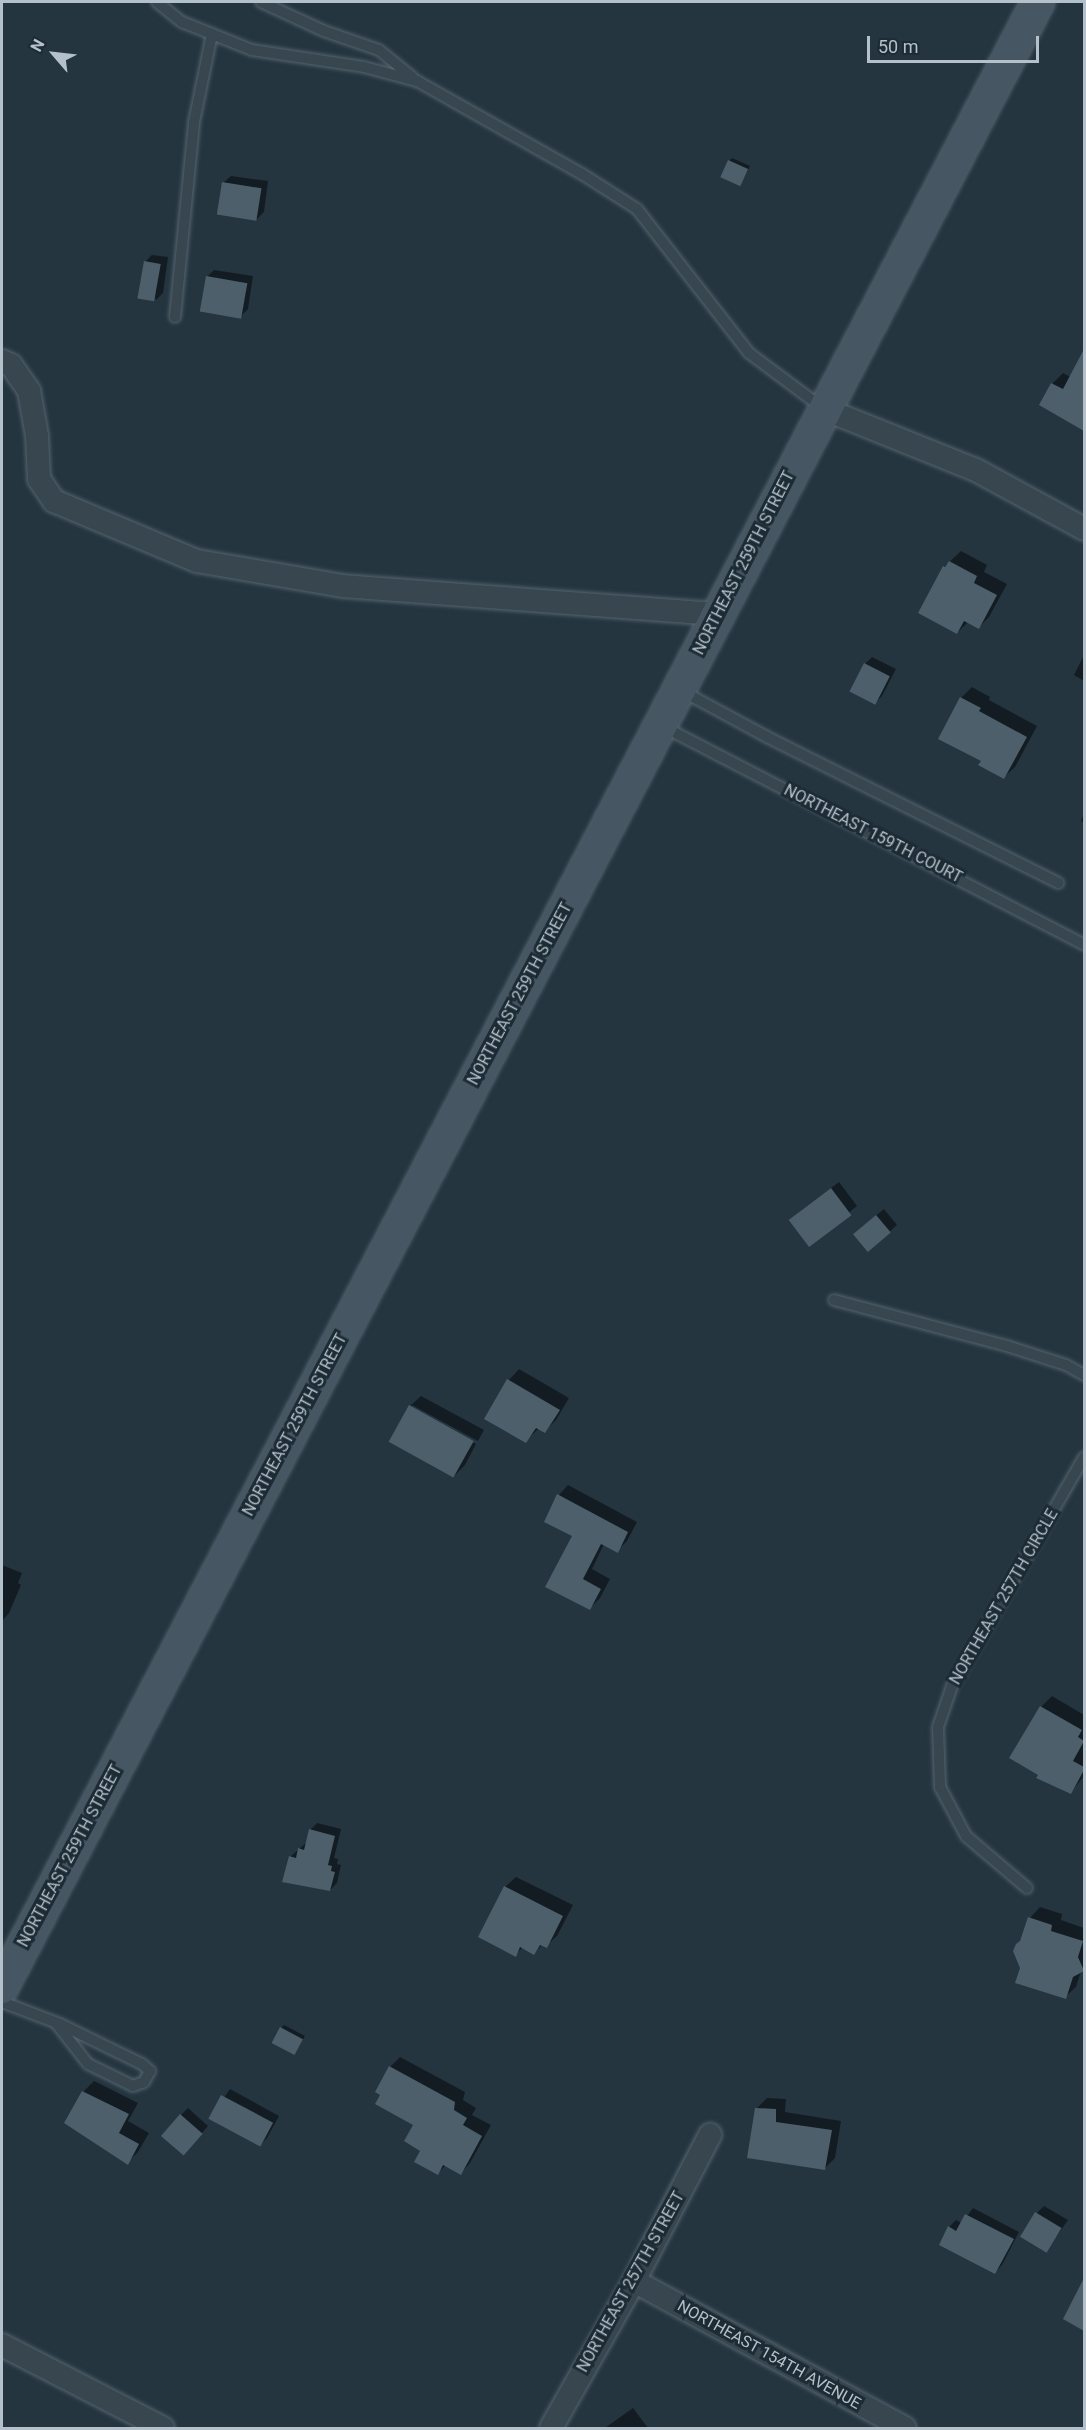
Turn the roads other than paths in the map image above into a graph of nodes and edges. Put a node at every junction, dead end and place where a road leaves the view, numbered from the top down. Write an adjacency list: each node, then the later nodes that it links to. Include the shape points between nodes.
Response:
1 (157, 2): 4 (lane, via 182,22)
2 (261, 2): 5 (lane, via 379,51)
3 (1038, 2): 8 (street, NORTHEAST 259TH STREET)
4 (212, 34): 5 (lane, via 252,51 364,68); 6 (lane, via 194,122)
5 (417, 81): 8 (lane, via 637,209 749,353)
6 (176, 317)
7 (2, 361): 10 (street, via 10,365 29,391 38,436 39,479 54,501 197,561 343,586)
8 (824, 410): 9 (street, via 976,470); 10 (street, NORTHEAST 259TH STREET)
9 (1084, 529)
10 (718, 614): 11 (street, NORTHEAST 259TH STREET)
11 (679, 689): 12 (street, NORTHEAST 259TH STREET); 13 (lane)
12 (660, 725): 14 (lane, NORTHEAST 159TH COURT); 19 (street, NORTHEAST 259TH STREET)
13 (1058, 883)
14 (1084, 945)
15 (834, 1300): 16 (lane, via 1007,1346 1066,1365)
16 (1084, 1375)
17 (1084, 1457): 18 (lane, NORTHEAST 257TH CIRCLE, via 952,1686 938,1727 940,1787 966,1836)
18 (1027, 1888)
19 (2, 1987)
20 (2, 2002): 21 (lane)
21 (56, 2023): 21 (lane, via 142,2064 150,2071 144,2082 133,2086 88,2064)
22 (710, 2135): 23 (street, NORTHEAST 257TH STREET)
23 (634, 2281): 26 (street, NORTHEAST 257TH STREET); 27 (street, NORTHEAST 154TH AVENUE)
24 (2, 2345): 25 (street)
25 (163, 2428)
26 (550, 2428)
27 (905, 2428)

